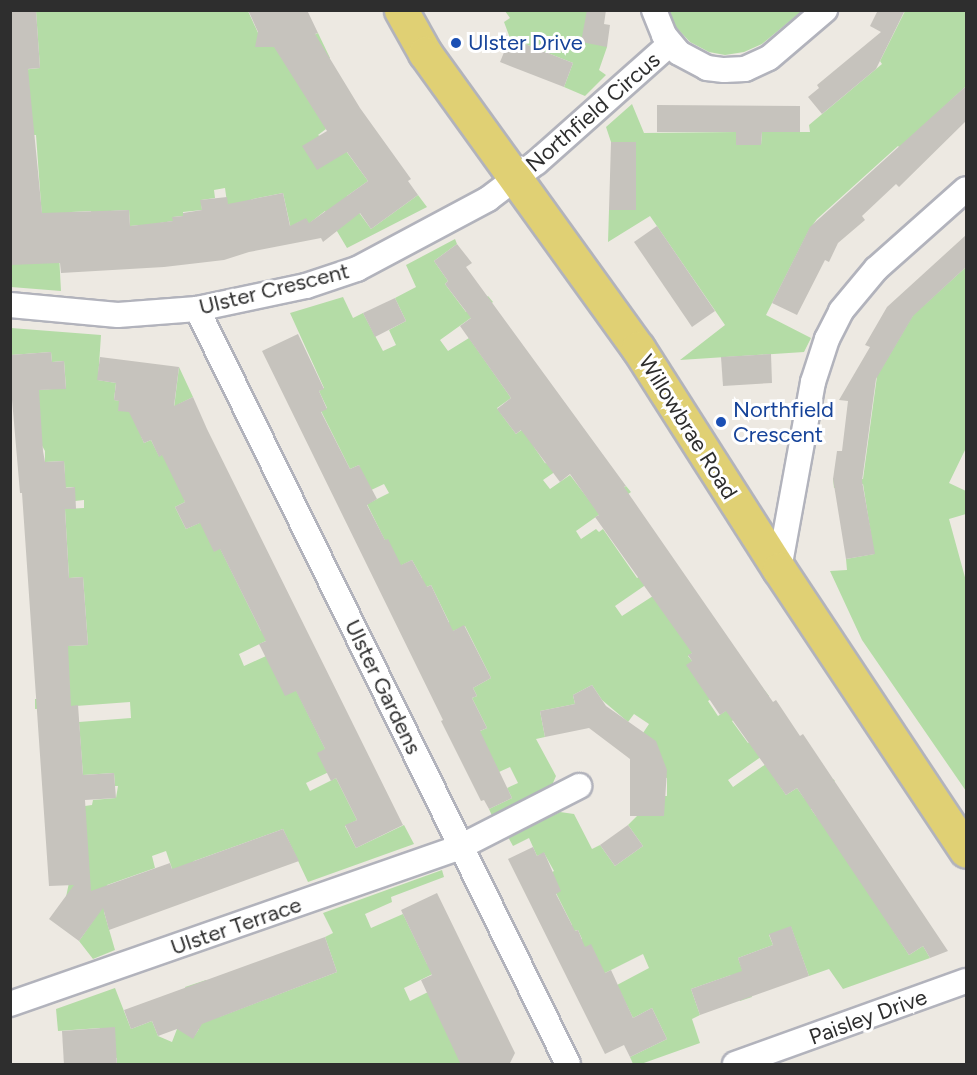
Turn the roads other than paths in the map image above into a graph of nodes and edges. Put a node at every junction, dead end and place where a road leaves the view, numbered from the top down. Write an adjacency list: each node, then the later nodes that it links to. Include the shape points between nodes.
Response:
1 (401, 10): 5 (main road, Willowbrae Road, via 425,53)
2 (654, 10): 4 (street, Northfield Circus)
3 (825, 10): 4 (street, Northfield Circus, via 769,58 744,69 707,68)
4 (670, 44): 5 (street, Northfield Circus)
5 (515, 179): 8 (street, Ulster Crescent, via 478,205 357,269 306,286); 9 (main road, Willowbrae Road, via 638,348)
6 (966, 189): 9 (street, via 876,268 847,303 827,339 813,381)
7 (10, 305): 8 (street, Ulster Crescent, via 118,315)
8 (197, 309): 11 (street, Ulster Gardens)
9 (778, 569): 12 (main road, Willowbrae Road)
10 (579, 786): 11 (street, Ulster Terrace)
11 (460, 847): 14 (street, Ulster Terrace); 15 (street, Ulster Gardens)
12 (966, 850)
13 (966, 981): 16 (street, Paisley Drive)
14 (10, 1004)
15 (568, 1065)
16 (735, 1065)

